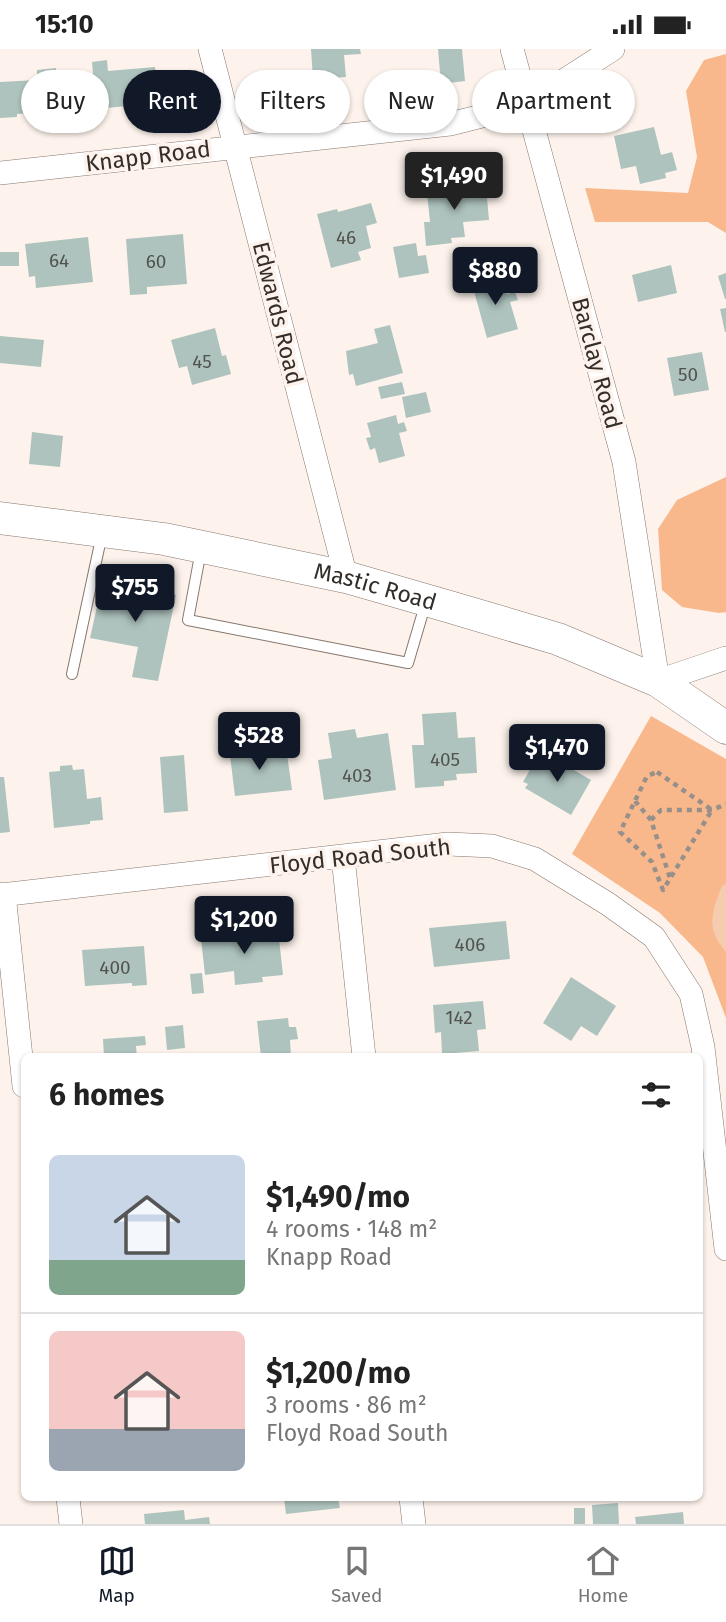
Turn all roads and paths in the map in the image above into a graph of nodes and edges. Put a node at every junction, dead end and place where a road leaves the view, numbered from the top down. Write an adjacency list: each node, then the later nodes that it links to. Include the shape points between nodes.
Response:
1 (210, 49): 8 (street, Edwards Road)
2 (512, 49): 4 (street, Barclay Road)
3 (612, 49): 5 (street, Knapp Road)
4 (517, 70)
5 (580, 70)
6 (472, 118): 8 (street, Knapp Road, via 375,134)
7 (534, 133): 17 (street, Barclay Road, via 624,462)
8 (235, 146): 9 (street, Knapp Road); 13 (street, Edwards Road)
9 (0, 173)
10 (0, 518): 11 (main road, Mastic Road)
11 (103, 531): 12 (main road, Mastic Road); 16 (lane)
12 (202, 547): 13 (main road, Mastic Road); 14 (lane, via 188,620 408,663)
13 (346, 577): 14 (main road, Mastic Road)
14 (427, 600): 17 (main road, Mastic Road, via 558,639)
15 (726, 658): 17 (street)
16 (72, 674)
17 (659, 681): 18 (main road, Mastic Road)
18 (726, 728)
19 (635, 801): 21 (path, via 647,776 657,772); 22 (path); 24 (path, via 620,832 652,862 663,890)
20 (726, 804): 21 (path)
21 (712, 810): 22 (path, via 661,810); 24 (path)
22 (651, 820): 24 (path)
23 (343, 857): 25 (street, Floyd Road South); 26 (street); 28 (street, Floyd Road South, via 448,844 492,846 536,859 654,937 691,994 703,1047)
24 (670, 879)
25 (2, 895): 27 (street)
26 (364, 1053)
27 (21, 1060)
28 (726, 1249)
29 (68, 1501): 31 (street)
30 (411, 1501): 32 (street)
31 (71, 1524)
32 (414, 1524)

